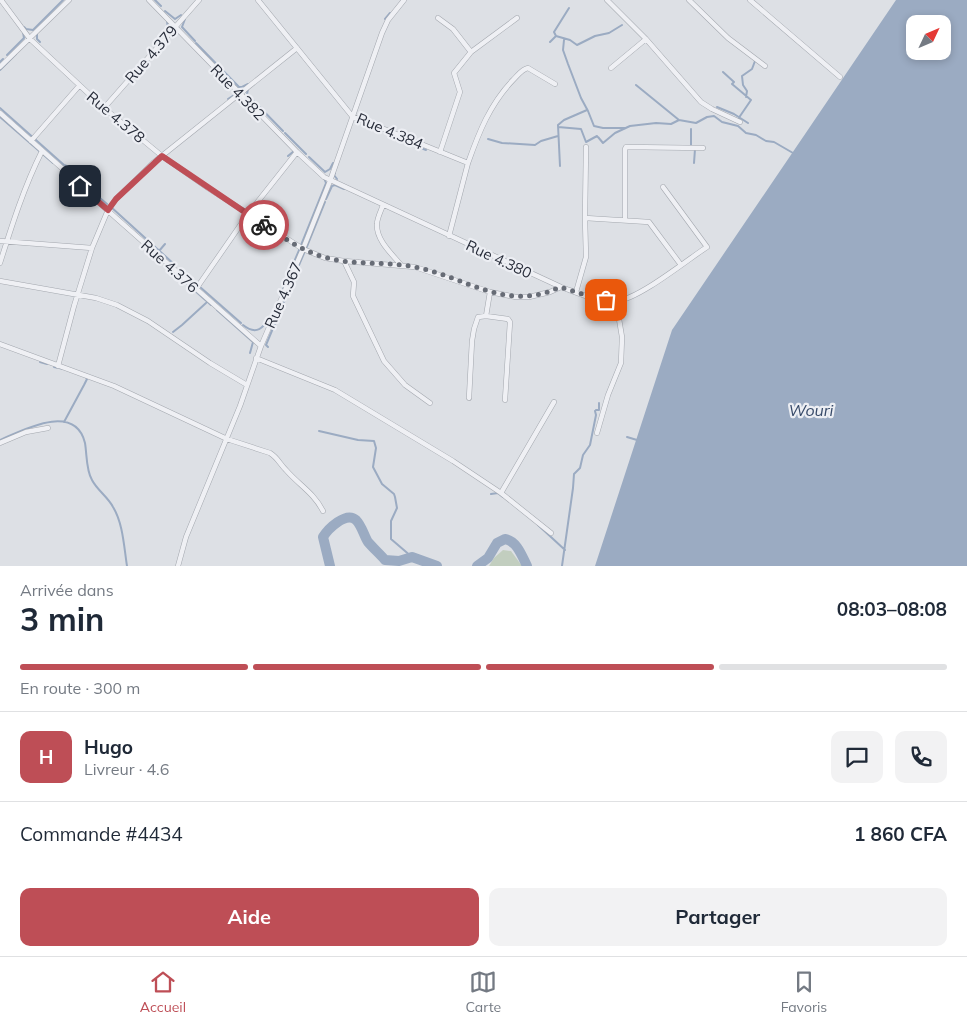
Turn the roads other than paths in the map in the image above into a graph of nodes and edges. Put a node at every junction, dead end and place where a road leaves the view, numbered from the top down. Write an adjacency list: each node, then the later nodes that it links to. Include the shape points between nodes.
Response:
1 (1, 0): 13 (street, Rue 4.378)
2 (69, 0): 13 (street)
3 (149, 0): 12 (street, Rue 4.382)
4 (199, 0): 12 (street, Rue 4.379)
5 (258, 0): 15 (street, Rue 4.384)
6 (404, 0): 26 (street, Rue 4.367, via 382,33)
7 (608, 0): 14 (street)
8 (689, 0): 17 (street, via 728,38)
9 (750, 0): 20 (street)
10 (438, 18): 16 (street, via 453,29)
11 (517, 18): 16 (street)
12 (175, 26): 23 (street, Rue 4.382); 24 (street, Rue 4.379)
13 (30, 39): 18 (street); 22 (street, Rue 4.378)
14 (646, 39): 19 (street); 27 (street, via 701,102)
15 (297, 48): 23 (street); 26 (street, Rue 4.384)
16 (471, 52): 33 (street, via 454,73 460,92)
17 (765, 66)
18 (0, 68)
19 (611, 68)
20 (840, 77)
21 (555, 84): 35 (street, via 528,68 523,69 489,110)
22 (80, 86): 24 (street, Rue 4.378); 28 (street)
23 (241, 94): 32 (street, Rue 4.382); 34 (street)
24 (104, 108): 34 (street, Rue 4.378)
25 (0, 114): 28 (street)
26 (352, 116): 33 (street, Rue 4.384); 37 (street, Rue 4.367)
27 (740, 122)
28 (31, 141): 31 (street)
29 (586, 147): 43 (street)
30 (703, 148): 44 (street, via 626,147)
31 (42, 151): 36 (street); 47 (street)
32 (297, 152): 37 (street, Rue 4.382); 42 (street)
33 (440, 152): 35 (street, Rue 4.384)
34 (162, 156): 41 (street); 42 (street, Rue 4.378)
35 (468, 163): 45 (street)
36 (64, 170): 38 (street, via 70,183); 38 (street, via 75,173)
37 (330, 181): 40 (street, Rue 4.380); 49 (street, Rue 4.367)
38 (80, 186): 41 (street, Rue 4.376)
39 (663, 187): 53 (street, via 707,247)
40 (383, 205): 45 (street, Rue 4.380); 52 (street, via 377,225 378,234)
41 (108, 210): 48 (street); 56 (street, Rue 4.376)
42 (248, 214): 49 (street, Rue 4.378); 56 (street)
43 (585, 218): 44 (street); 58 (street, via 586,257)
44 (625, 219): 53 (street, via 649,222)
45 (449, 236): 55 (street, Rue 4.380)
46 (0, 240): 47 (street)
47 (6, 242): 48 (street); 51 (street)
48 (92, 248): 59 (street)
49 (303, 249): 50 (street, Rue 4.378); 63 (street, Rue 4.367)
50 (344, 261): 52 (street, Rue 4.378); 70 (street, via 354,282 353,296 384,361 405,385)
51 (0, 263)
52 (401, 265): 57 (street, Rue 4.378)
53 (681, 265): 60 (street, via 629,298)
54 (0, 281): 59 (street)
55 (560, 287): 57 (street, Rue 4.378, via 529,297); 58 (street, Rue 4.380)
56 (196, 289): 63 (street, Rue 4.376)
57 (490, 292): 61 (street)
58 (576, 292): 60 (street, Rue 4.380)
59 (78, 295): 65 (street); 66 (street, via 117,305 148,321)
60 (616, 301): 72 (street, via 622,337 621,363)
61 (486, 316): 67 (street, via 478,317 474,329); 68 (street, via 510,322)
62 (0, 344): 65 (street)
63 (260, 346): 64 (street, Rue 4.367)
64 (256, 358): 66 (street, Rue 4.367); 75 (street, via 335,390)
65 (58, 366): 73 (street, via 114,386)
66 (247, 385): 73 (street, Rue 4.367)
67 (469, 398)
68 (505, 400)
69 (554, 402): 75 (street)
70 (430, 403)
71 (48, 428): 74 (street, via 26,432)
72 (597, 433)
73 (227, 439): 76 (street, via 273,455 311,493); 78 (street, Rue 4.367, via 186,538)
74 (0, 443)
75 (501, 493): 77 (street)
76 (323, 511)
77 (551, 533)
78 (178, 566)

